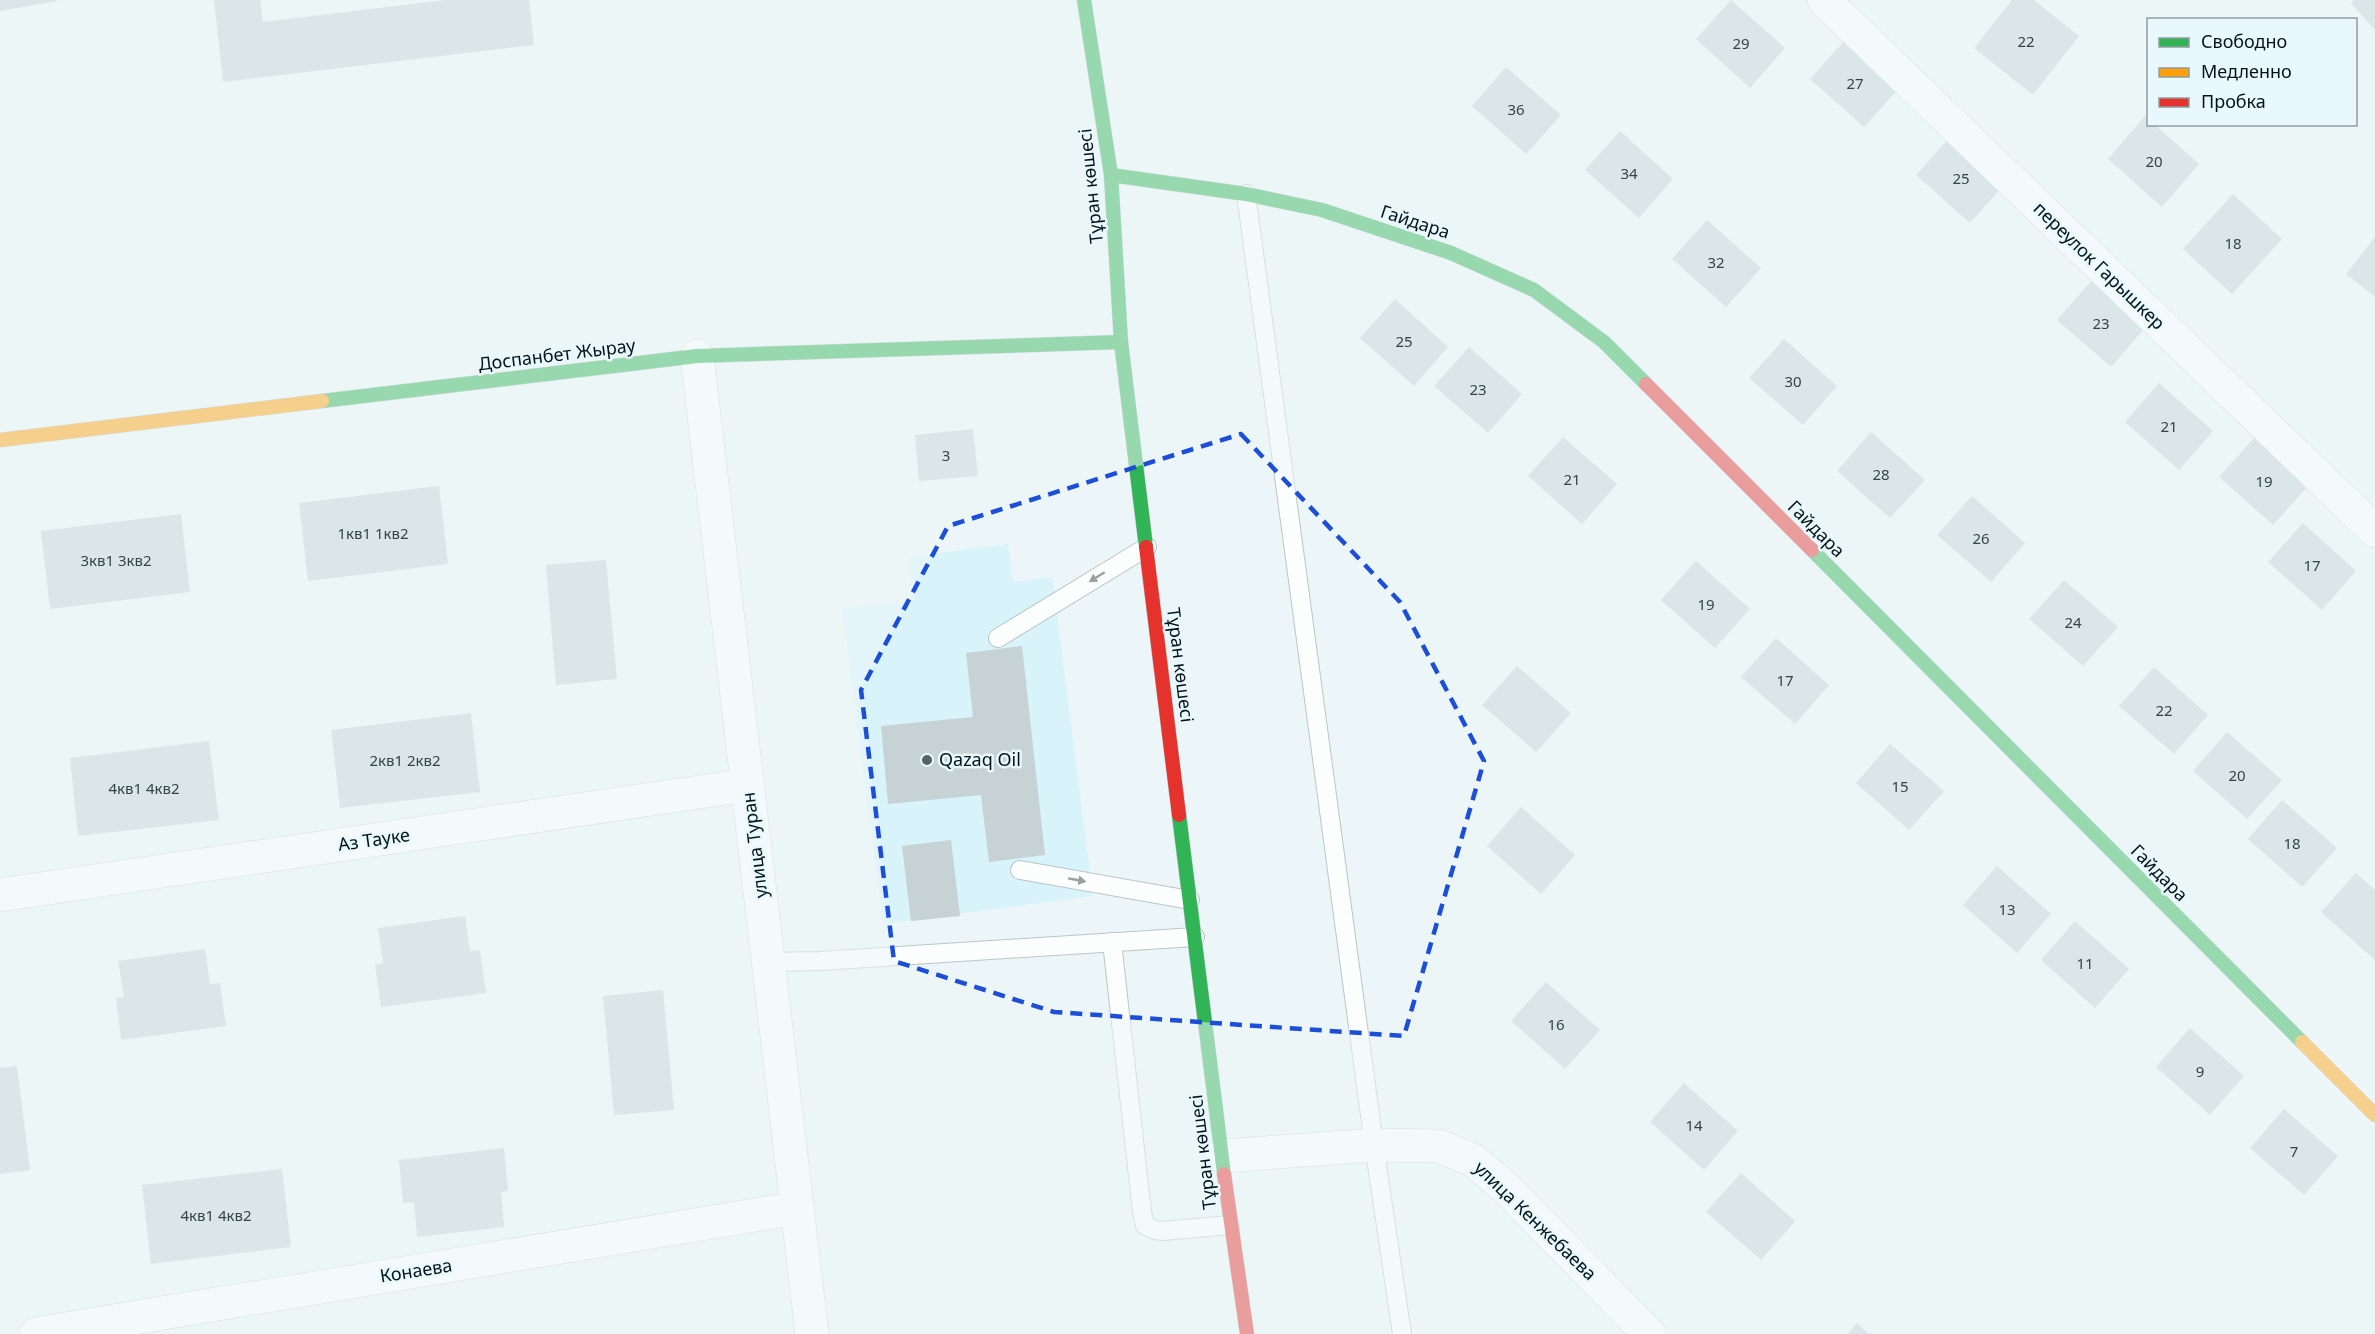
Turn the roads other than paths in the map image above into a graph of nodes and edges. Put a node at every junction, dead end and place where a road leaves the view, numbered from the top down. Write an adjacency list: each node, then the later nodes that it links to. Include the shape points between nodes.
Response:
1 (1084, 0): 3 (street, Тұран көшесі)
2 (1824, 0): 8 (street, переулок Гарышкер)
3 (1111, 175): 4 (street, Гайдара); 5 (street, Тұран көшесі)
4 (1246, 194): 18 (street, Гайдара, via 1322,210 1451,253 1534,290 1604,342); 19 (lane)
5 (1121, 342): 6 (street, Доспанбет Жырау); 9 (street, Тұран көшесі)
6 (697, 357): 7 (street, Доспанбет Жырау); 11 (street, улица Туран)
7 (0, 440)
8 (2375, 531)
9 (1147, 547): 10 (lane, one-way to 10); 14 (street, Тұран көшесі)
10 (998, 638)
11 (747, 785): 13 (street, Аз Тауке); 17 (street, улица Туран)
12 (1020, 870): 14 (lane, one-way to 14)
13 (0, 896)
14 (1190, 900): 15 (street, Тұран көшесі)
15 (1195, 937): 16 (lane); 20 (street, Тұран көшесі)
16 (1112, 942): 17 (lane); 22 (lane, via 1145,1225 1163,1231)
17 (768, 962): 21 (street, улица Туран)
18 (2375, 1115)
19 (1374, 1145): 20 (street, улица Кенжебаева); 26 (lane); 27 (street, улица Кенжебаева, via 1439,1146 1473,1160 1507,1189)
20 (1222, 1156): 22 (street, Тұран көшесі)
21 (797, 1208): 23 (street, Конаева); 24 (street, улица Туран)
22 (1230, 1225): 25 (street, Тұран көшесі)
23 (36, 1334)
24 (812, 1334)
25 (1247, 1334)
26 (1402, 1334)
27 (1648, 1334)

